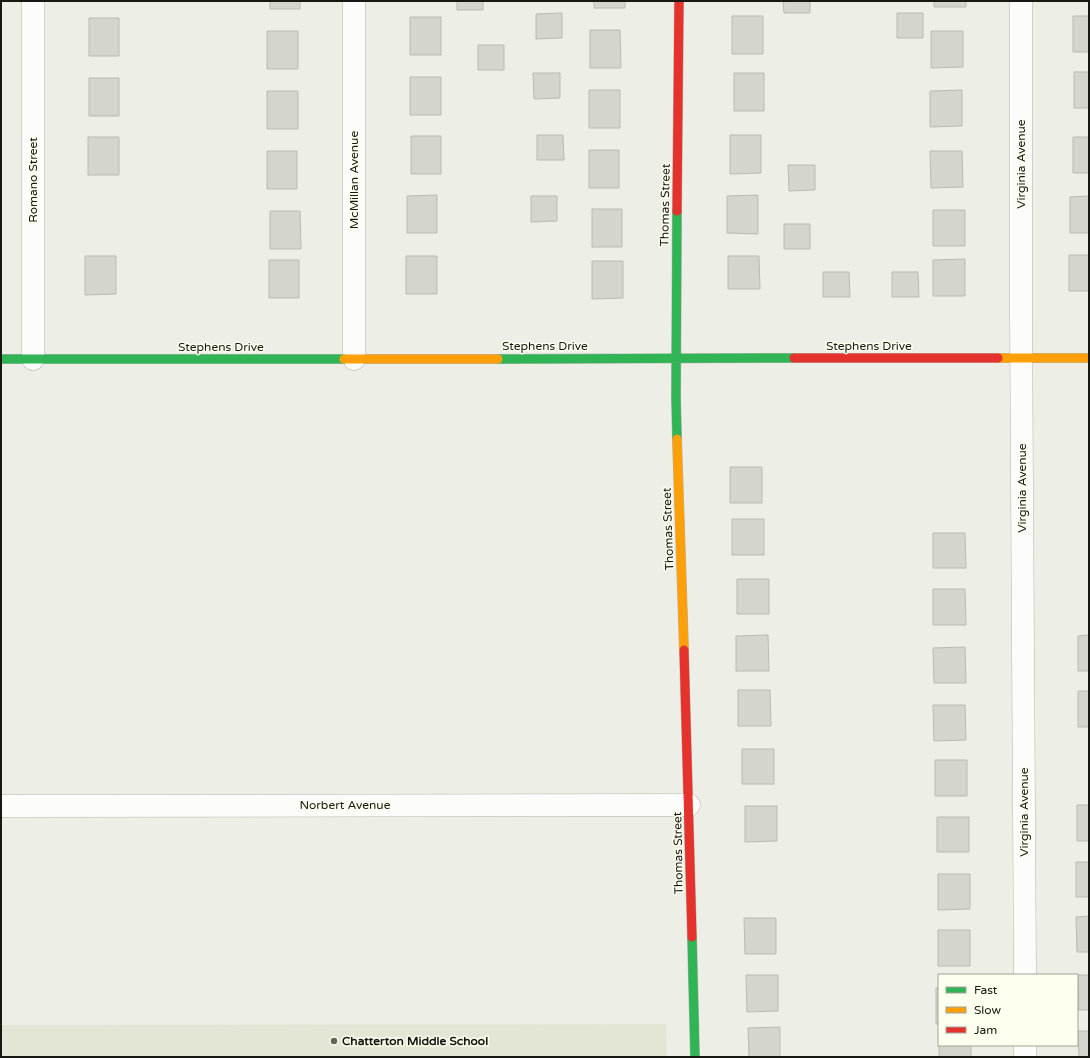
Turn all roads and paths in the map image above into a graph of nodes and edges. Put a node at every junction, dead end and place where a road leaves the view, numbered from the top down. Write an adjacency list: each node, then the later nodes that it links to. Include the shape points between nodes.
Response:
1 (33, 1): 9 (street, Romano Street)
2 (354, 1): 10 (street, McMillan Avenue)
3 (679, 1): 5 (street, Thomas Street)
4 (1021, 1): 6 (street, Virginia Avenue)
5 (675, 358): 6 (street, Stephens Drive); 10 (street, Stephens Drive); 11 (street, Thomas Street)
6 (1021, 358): 7 (street, Stephens Drive); 13 (street, Virginia Avenue)
7 (1089, 358)
8 (1, 359): 9 (street, Stephens Drive)
9 (33, 359): 10 (street, Stephens Drive)
10 (354, 359)
11 (689, 805): 12 (street, Norbert Avenue); 15 (street, Thomas Street)
12 (1, 806)
13 (1024, 974)
14 (1025, 1046): 16 (street)
15 (695, 1057)
16 (1025, 1057)

